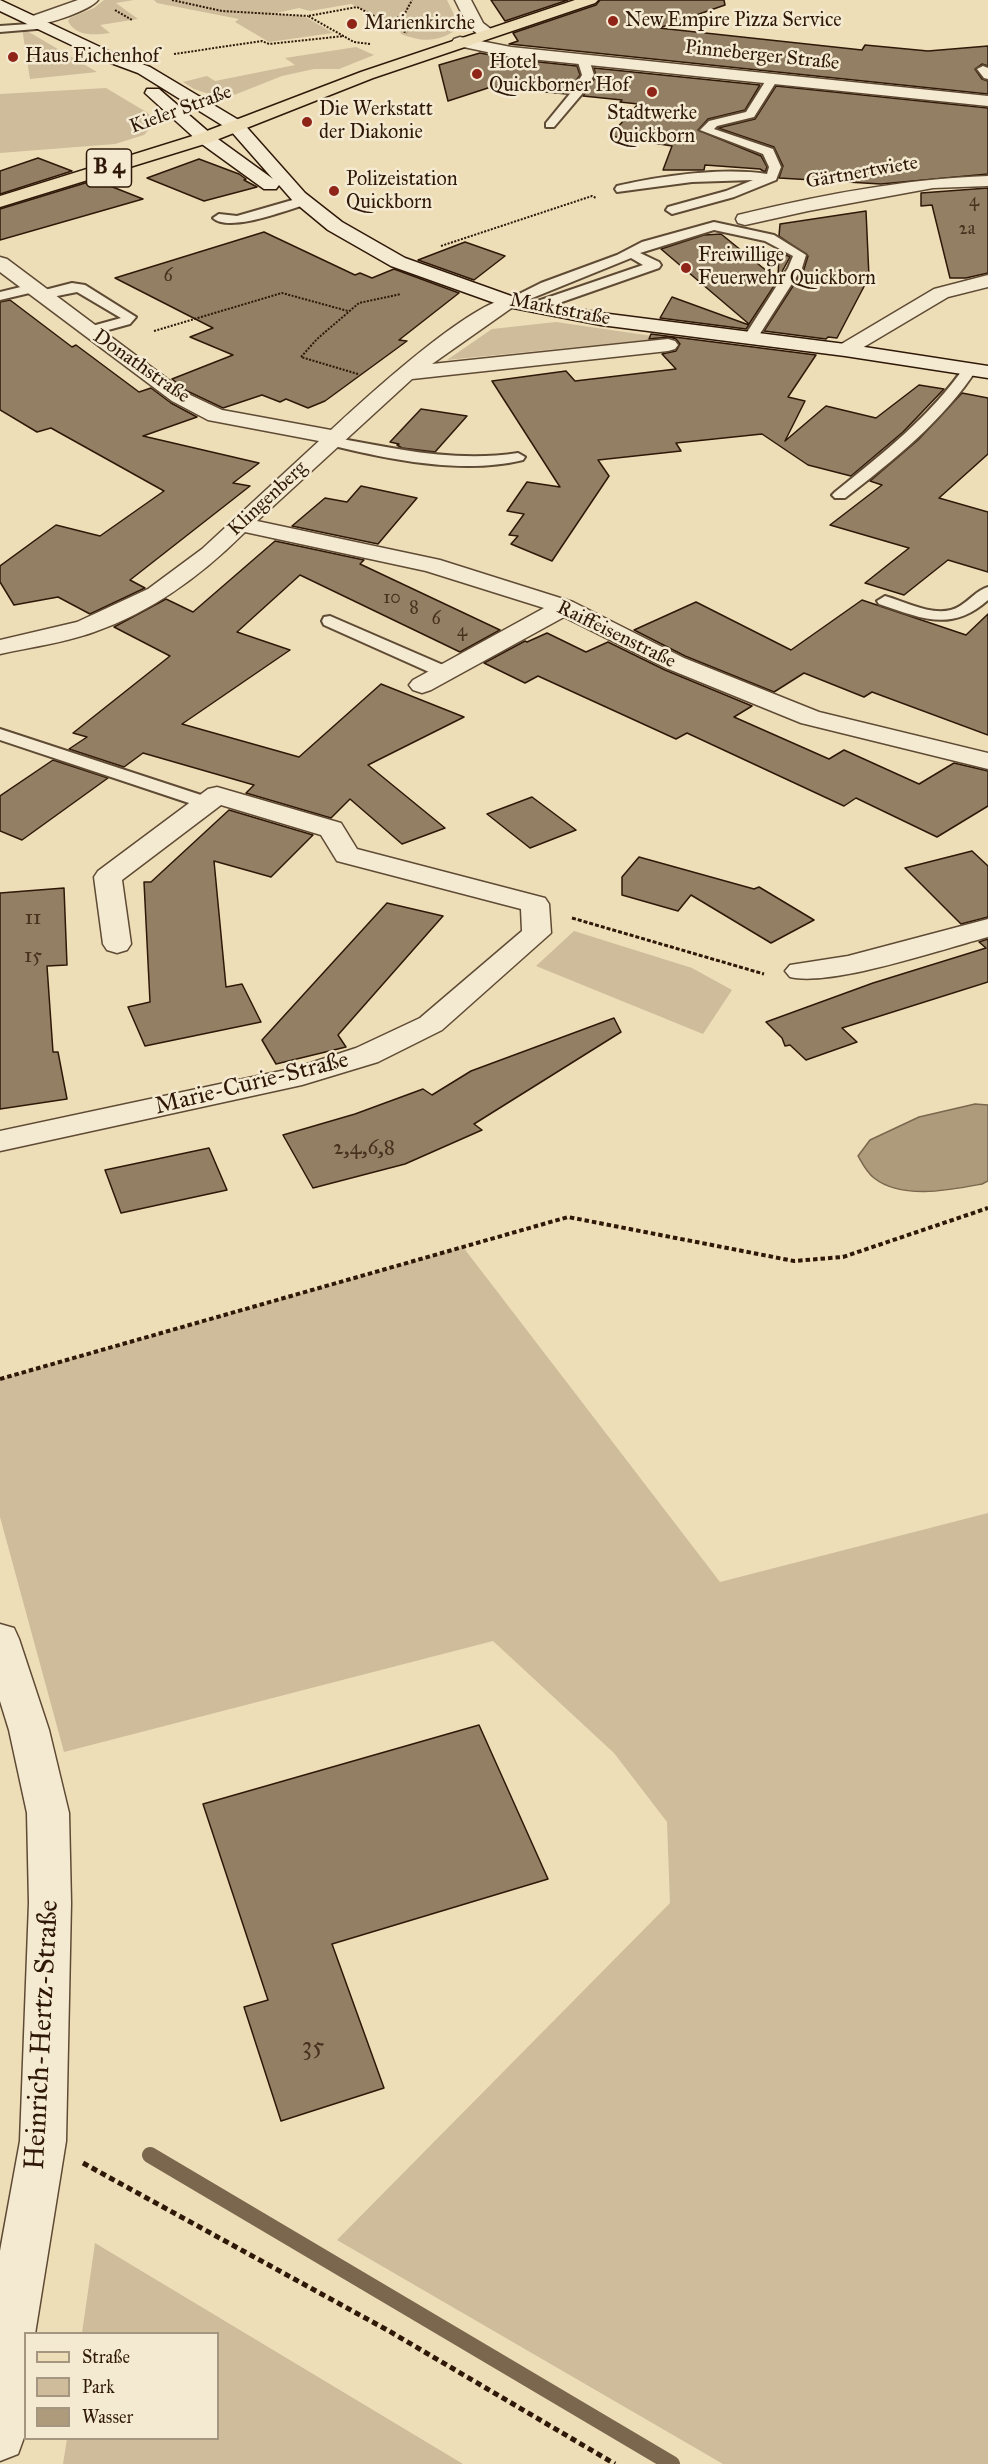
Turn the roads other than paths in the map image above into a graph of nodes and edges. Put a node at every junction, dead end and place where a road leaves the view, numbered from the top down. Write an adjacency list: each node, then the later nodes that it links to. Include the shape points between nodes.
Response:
1 (90, 0): 5 (street)
2 (463, 0): 7 (street, via 477,26)
3 (590, 0): 7 (main road, Kieler Straße / B 4)
4 (0, 5): 5 (street)
5 (39, 23): 6 (lane); 9 (street)
6 (0, 29)
7 (488, 33): 8 (main road, Kieler Straße / B 4)
8 (460, 42): 10 (street, Pinneberger Straße); 13 (main road, Kieler Straße / B 4)
9 (108, 57): 13 (street, Marktstraße, via 144,70); 15 (street, Marktstraße)
10 (584, 59): 11 (street, Pinneberger Straße); 14 (lane, via 588,75)
11 (772, 79): 12 (street, Pinneberger Straße); 16 (lane, via 750,115 713,123 706,130 769,152 776,167)
12 (988, 101)
13 (230, 122): 15 (main road, Kieler Straße / B 4); 20 (street, Marktstraße)
14 (550, 125)
15 (198, 133): 19 (main road, Kieler Straße / B 4); 20 (street, Marktstraße, via 279,192)
16 (772, 177): 18 (lane, via 706,176); 21 (lane)
17 (988, 181): 23 (street, Gärtnertwiete, via 933,183)
18 (621, 189)
19 (7, 199)
20 (301, 199): 22 (lane, via 237,220); 30 (street, Marktstraße, via 335,226 398,261)
21 (672, 210)
22 (219, 218)
23 (745, 219): 24 (lane)
24 (714, 226): 25 (lane); 33 (lane, via 769,238 800,255)
25 (630, 253): 30 (lane); 31 (lane, via 654,265)
26 (0, 263): 28 (street, Donathstraße)
27 (988, 281): 35 (street, via 941,293)
28 (38, 291): 29 (lane); 32 (street, Donathstraße); 32 (lane, via 80,288 129,317)
29 (0, 296)
30 (510, 302): 31 (street, Marktstraße); 37 (street, Klingenberg, via 471,325)
31 (534, 307): 33 (street, Marktstraße)
32 (90, 331): 38 (street, Donathstraße, via 179,397 216,415)
33 (751, 337): 35 (street, Marktstraße)
34 (668, 345): 37 (street, Marktstraße)
35 (845, 350): 36 (street, Marktstraße)
36 (979, 371): 40 (lane, via 921,429)
37 (398, 379): 38 (street, Klingenberg)
38 (333, 439): 39 (lane, via 472,462); 41 (street, Klingenberg)
39 (518, 457)
40 (840, 495)
41 (240, 524): 44 (street, Raiffeisenstraße, via 432,566); 46 (street, Klingenberg, via 210,554 156,594 85,627)
42 (988, 592): 43 (lane, via 964,611 937,616)
43 (885, 600)
44 (564, 607): 47 (street); 50 (street, Raiffeisenstraße, via 675,663 810,718)
45 (330, 621): 47 (lane)
46 (0, 647)
47 (444, 672): 48 (street)
48 (422, 685)
49 (0, 735): 51 (lane)
50 (988, 761)
51 (198, 800)
52 (988, 928): 54 (street, via 849,965)
53 (117, 944): 55 (street, Marie-Curie-Straße, via 108,877 217,795 331,830 347,855 535,904 537,933 431,1024 367,1055 302,1076)
54 (800, 971)
55 (0, 1141)
56 (0, 1639): 57 (street, Heinrich-Hertz-Straße, via 29,1730 48,1813 50,1903 43,2140 13,2313)
57 (0, 2436)

